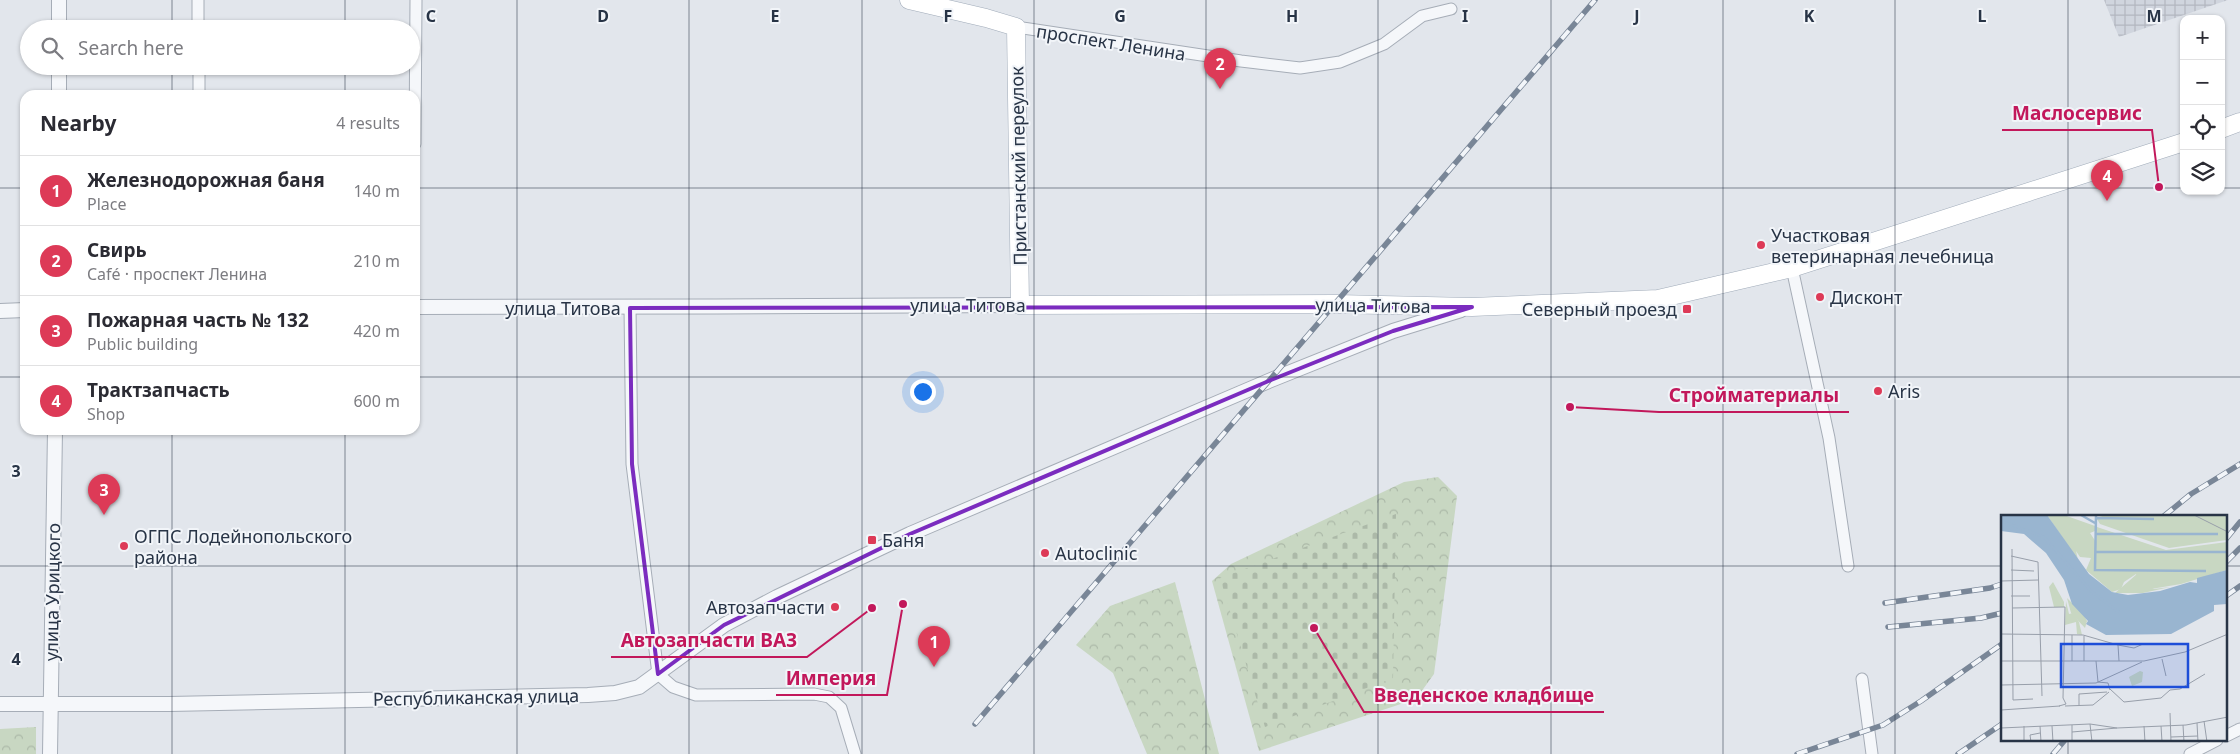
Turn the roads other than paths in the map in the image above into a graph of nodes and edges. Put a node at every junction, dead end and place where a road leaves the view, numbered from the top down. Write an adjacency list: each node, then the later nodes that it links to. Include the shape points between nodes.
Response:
1 (59, 0): 6 (street)
2 (198, 0): 7 (street)
3 (416, 0): 8 (street)
4 (909, 0): 9 (main road, проспект Ленина)
5 (1451, 8): 9 (street, проспект Ленина, via 1422,16 1384,44 1340,62 1300,68)
6 (59, 20)
7 (198, 20)
8 (416, 20)
9 (1016, 27): 20 (main road, Пристанский переулок)
10 (59, 75): 13 (street)
11 (198, 75): 14 (street)
12 (415, 75): 15 (street)
13 (59, 90)
14 (199, 90)
15 (415, 90)
16 (2240, 122): 17 (main road)
17 (2225, 128)
18 (2180, 143): 19 (main road, улица Титова)
19 (1792, 268): 22 (main road, улица Титова, via 1658,299); 27 (street, via 1829,438)
20 (1020, 305): 22 (main road, улица Титова); 23 (street, улица Титова)
21 (420, 307): 23 (street, улица Титова)
22 (1472, 307): 28 (street, Республиканская улица, via 1393,331 1271,380 910,534 724,625)
23 (630, 308): 28 (street, via 632,464)
24 (20, 310): 25 (street)
25 (0, 311)
26 (56, 435): 31 (street, улица Урицкого)
27 (1848, 566)
28 (658, 674): 31 (street, Республиканская улица, via 639,686 616,693 588,695); 36 (street, via 673,687 696,695 814,694 829,697 841,708)
29 (1862, 679): 37 (street)
30 (0, 704): 31 (street, Республиканская улица)
31 (50, 704): 35 (street, улица Урицкого)
32 (2240, 729): 33 (street)
33 (2228, 735)
34 (2213, 742): 38 (street)
35 (50, 754)
36 (856, 754)
37 (1872, 754)
38 (2190, 754)

